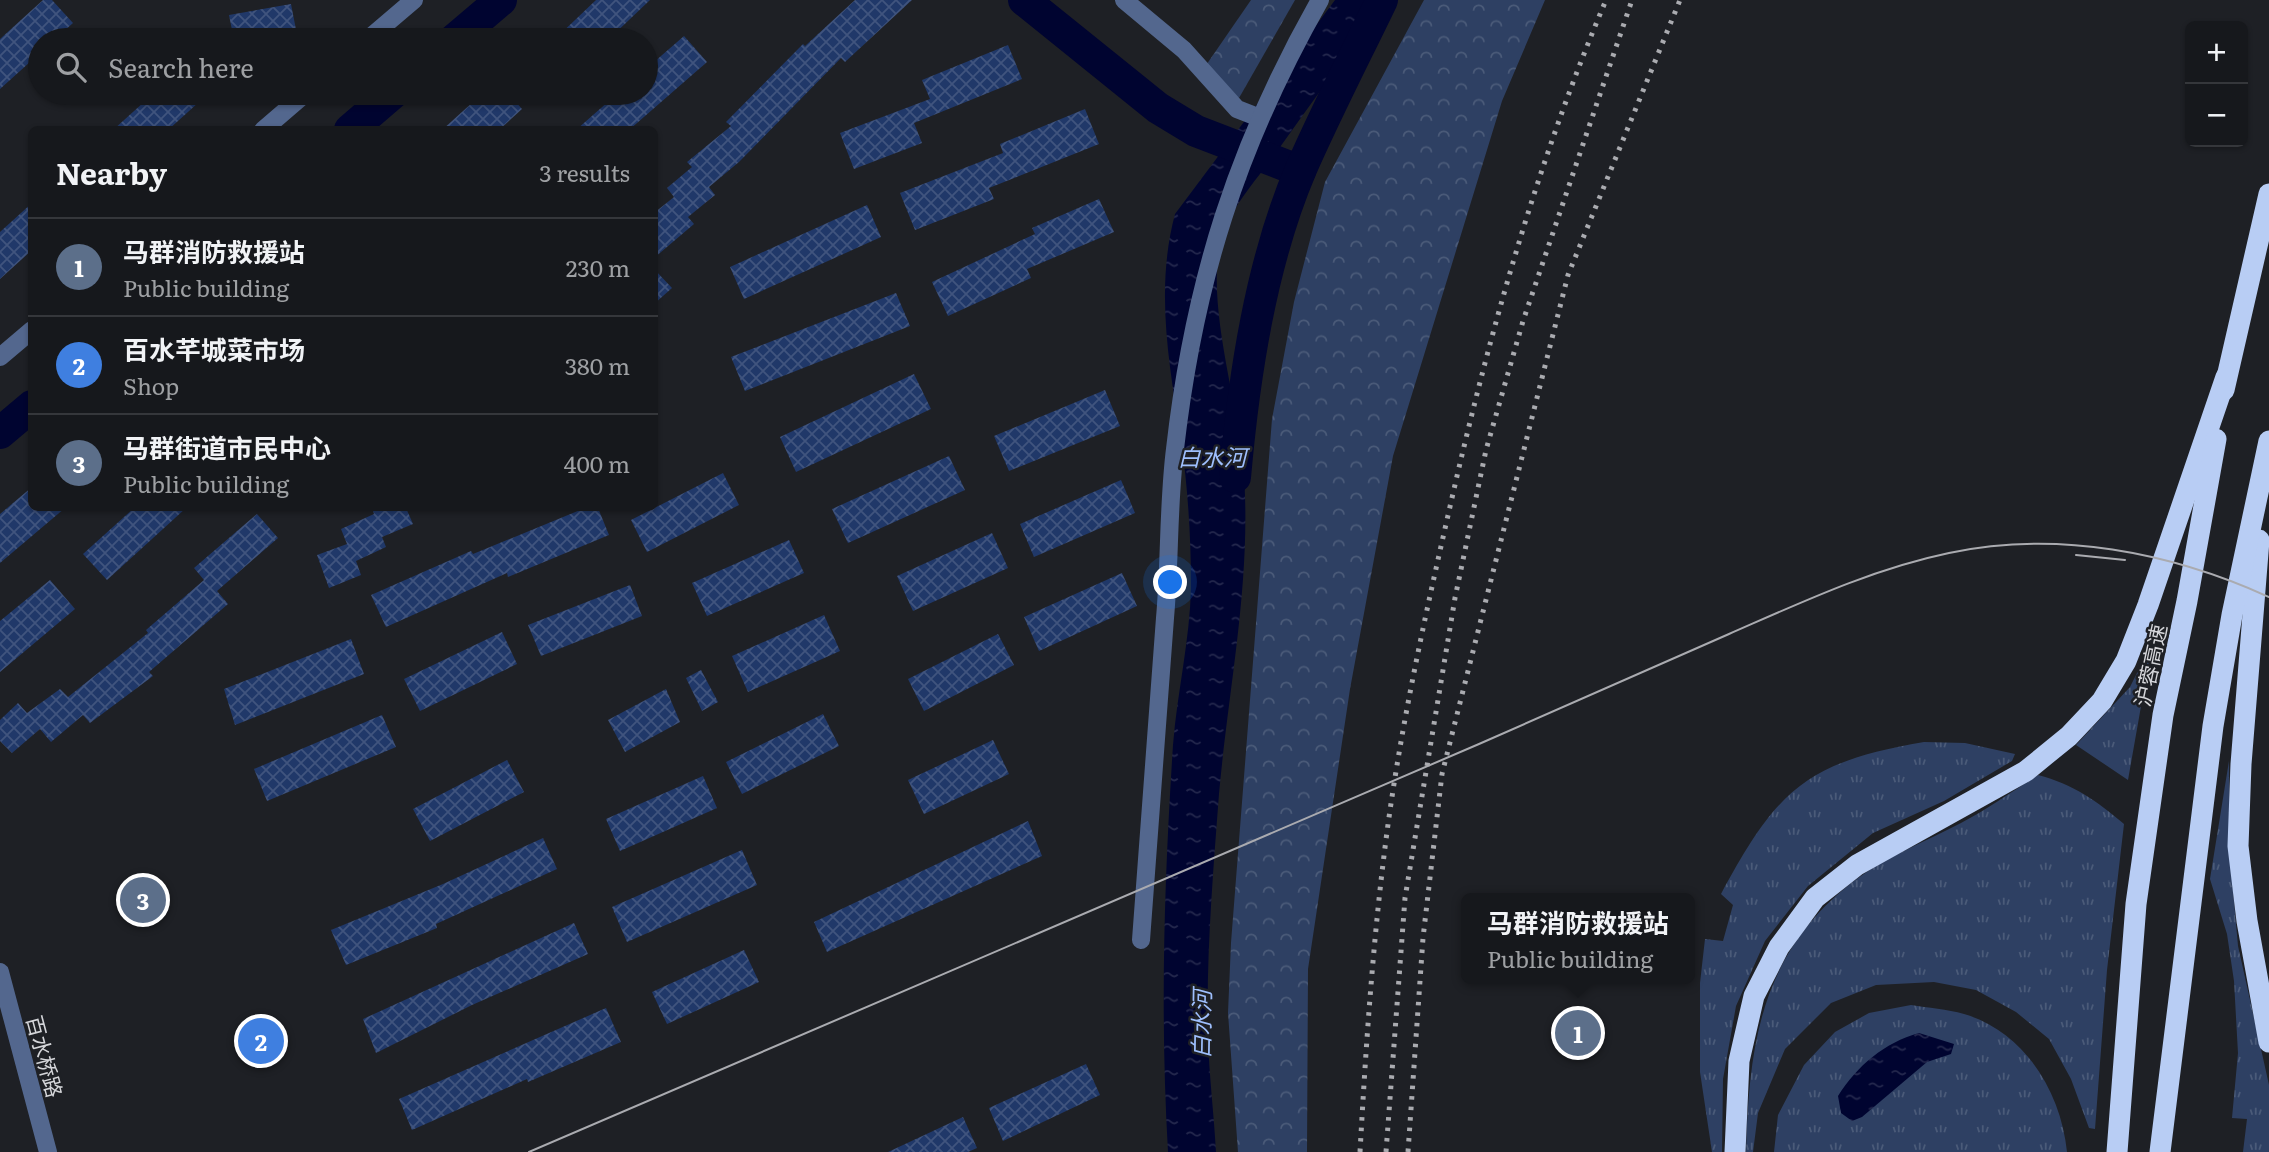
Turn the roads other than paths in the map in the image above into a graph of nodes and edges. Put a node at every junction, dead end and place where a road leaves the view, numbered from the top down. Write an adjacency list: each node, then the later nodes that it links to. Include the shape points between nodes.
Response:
1 (414, 0): 4 (street)
2 (1124, 0): 6 (street, via 1184,50 1237,109)
3 (1320, 0): 6 (street)
4 (381, 28)
5 (292, 105): 7 (street)
6 (1259, 118): 13 (street, via 1223,212 1192,331 1179,415)
7 (269, 126)
8 (2269, 194): 11 (highway, 沪蓉高速)
9 (28, 334): 10 (street)
10 (0, 358)
11 (2226, 377): 17 (highway, via 2148,605 2126,661 2102,701 2026,771 1857,865 1815,898 1779,947 1754,996 1739,1061); 18 (highway, 沪蓉高速, via 2188,601 2163,715 2136,904)
12 (2268, 447): 15 (highway, via 2238,846); 19 (highway, via 2213,726)
13 (1141, 940)
14 (0, 972): 16 (street, 百水桥路)
15 (2269, 1042)
16 (48, 1152)
17 (1735, 1152)
18 (2117, 1152)
19 (2160, 1152)

